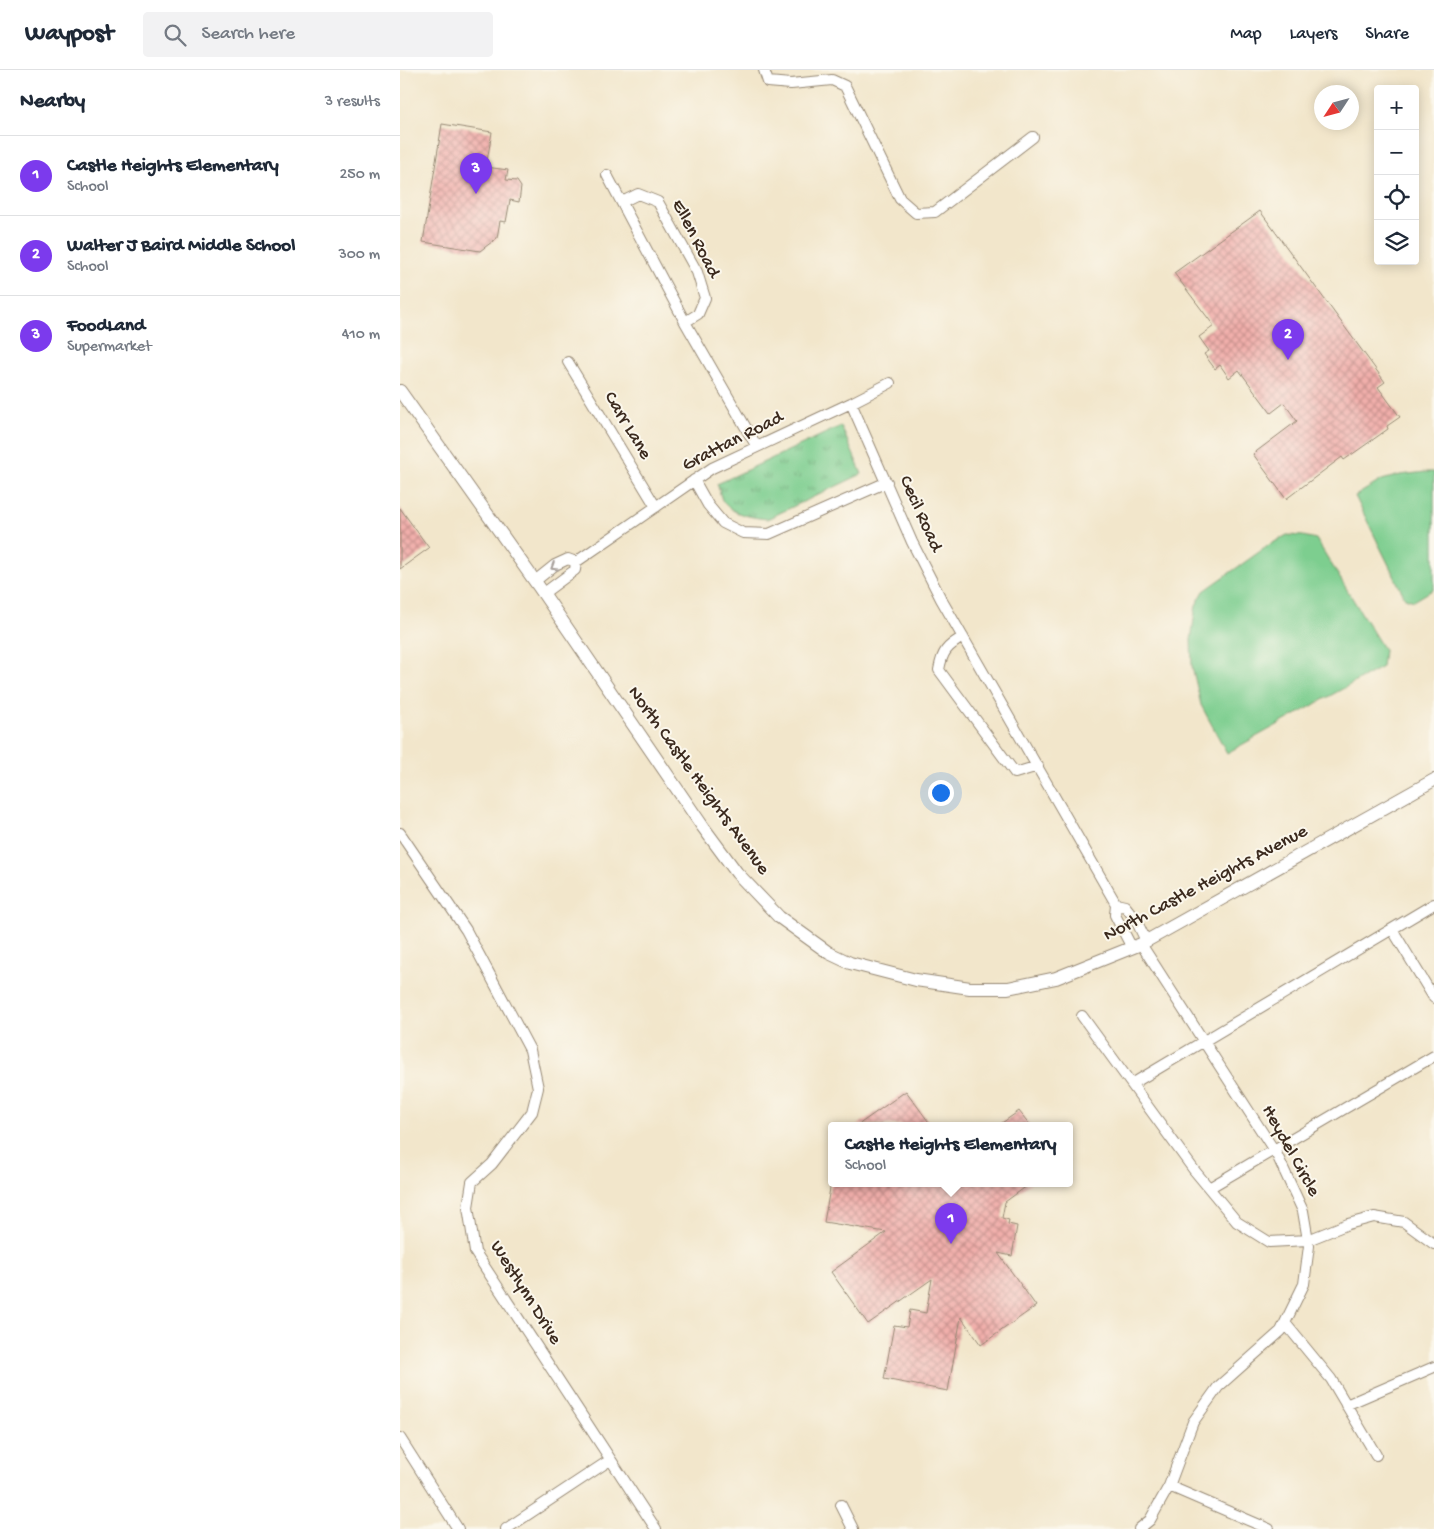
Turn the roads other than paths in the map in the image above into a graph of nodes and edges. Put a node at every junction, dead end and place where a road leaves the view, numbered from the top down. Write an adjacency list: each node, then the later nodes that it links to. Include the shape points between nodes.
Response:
1 (764, 70): 2 (street, via 768,82 791,84 832,80 845,86 900,199 916,213 935,212)
2 (1033, 137)
3 (607, 174): 4 (street)
4 (622, 202): 5 (street); 5 (street, Ellen Road, via 638,194 658,202 697,272 705,298 698,314)
5 (685, 322): 10 (street)
6 (568, 362): 13 (street, Carr Lane)
7 (890, 383): 9 (street, Grattan Road)
8 (400, 391): 15 (street, North Castle Heights Avenue)
9 (851, 403): 10 (street, Grattan Road); 12 (street, Cecil Road)
10 (757, 448): 11 (street, Grattan Road, via 712,468)
11 (694, 480): 12 (street, via 723,524 743,532 769,534); 13 (street, Grattan Road)
12 (887, 482): 17 (street, Cecil Road, via 912,542)
13 (656, 507): 14 (street, Grattan Road)
14 (576, 562): 15 (street, one-way to 15, via 568,559); 16 (street, via 575,570)
15 (535, 580): 16 (street, North Castle Heights Avenue)
16 (544, 593): 24 (street, North Castle Heights Avenue, via 737,873 779,917 828,953 892,975 987,989 1056,978)
17 (963, 637): 18 (street, Cecil Road); 18 (street, via 942,656 939,670 1015,773)
18 (1038, 766): 21 (street, Cecil Road)
19 (1434, 780): 24 (street, North Castle Heights Avenue)
20 (400, 833): 39 (street, Westlynn Drive, via 466,930 530,1050 538,1088 532,1112 492,1164 472,1182 468,1208 475,1252)
21 (1116, 904): 24 (street, via 1115,915); 24 (street, via 1125,906 1136,920)
22 (1434, 904): 23 (street)
23 (1392, 929): 25 (street); 27 (street)
24 (1140, 944): 27 (street, Heydel Circle)
25 (1434, 998)
26 (1082, 1016): 29 (street)
27 (1204, 1040): 29 (street); 30 (street, Heydel Circle)
28 (1434, 1056): 30 (street)
29 (1132, 1084): 31 (street)
30 (1274, 1151): 31 (street); 32 (street, Heydel Circle, via 1303,1211)
31 (1209, 1188): 32 (street, via 1237,1222 1269,1242)
32 (1308, 1240): 33 (street, via 1374,1217 1404,1222); 34 (street, Heydel Circle, via 1304,1284)
33 (1434, 1244)
34 (1285, 1323): 36 (street, via 1331,1379); 40 (street, Heydel Circle, via 1281,1331 1218,1387 1192,1422)
35 (1434, 1368): 36 (street)
36 (1346, 1405): 38 (street)
37 (400, 1438): 42 (street)
38 (1376, 1455)
39 (610, 1460): 43 (street); 44 (street, Westlynn Drive)
40 (1169, 1486): 46 (street, Heydel Circle, via 1150,1520); 47 (street)
41 (841, 1505): 45 (street)
42 (458, 1529)
43 (506, 1529)
44 (656, 1529)
45 (854, 1529)
46 (1139, 1529)
47 (1269, 1529)

